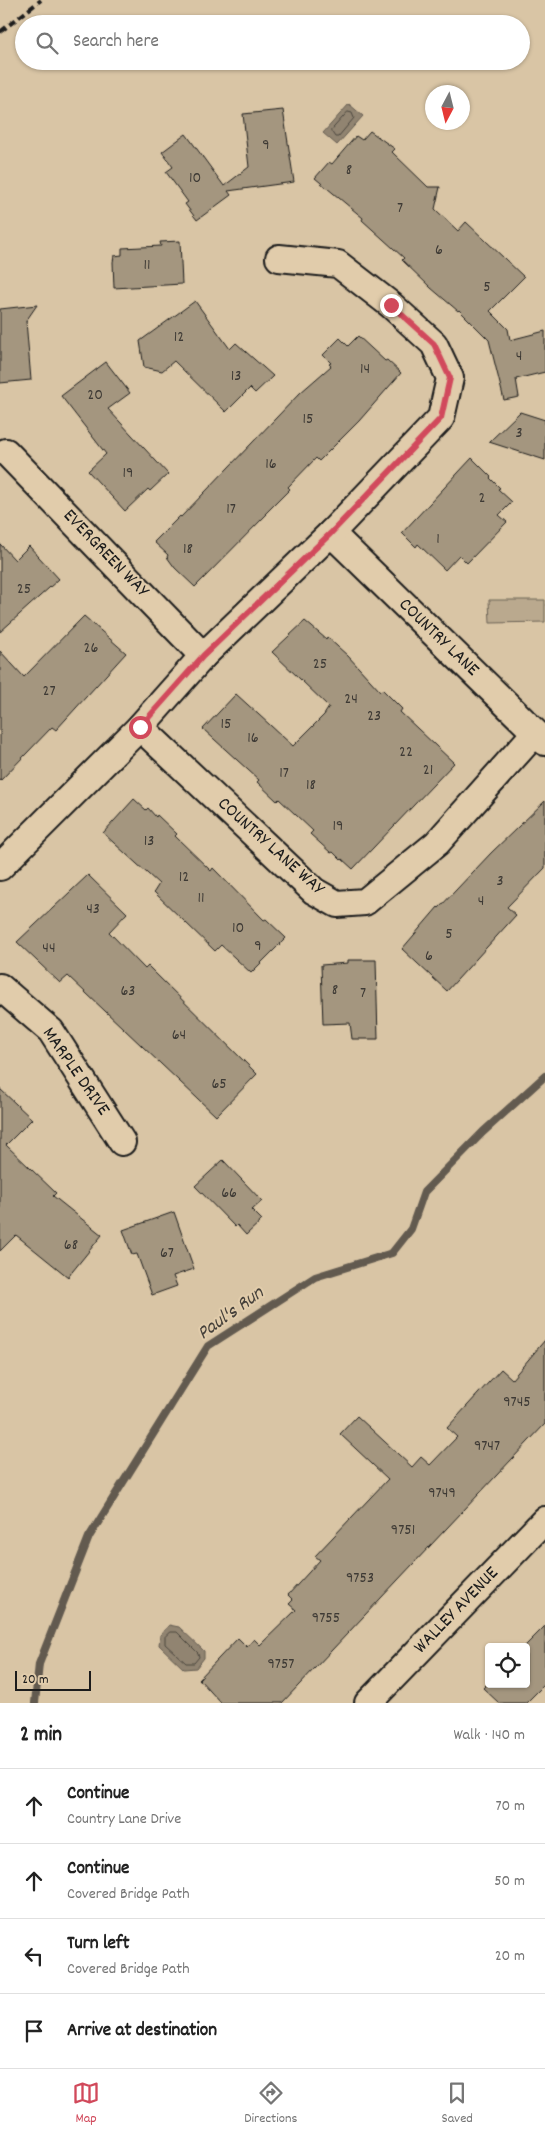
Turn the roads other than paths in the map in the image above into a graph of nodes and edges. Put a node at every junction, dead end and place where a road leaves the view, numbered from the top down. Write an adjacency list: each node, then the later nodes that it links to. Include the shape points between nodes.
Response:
1 (278, 258): 3 (street, via 338,264 434,344 450,378 441,418)
2 (6, 452): 4 (street, EVERGREEN WAY)
3 (331, 533): 4 (street); 6 (street, COUNTRY LANE)
4 (203, 656): 5 (street)
5 (140, 727): 6 (street, COUNTRY LANE WAY, via 314,890 336,904 365,902 437,843); 7 (street)
6 (540, 738)
7 (0, 867)
8 (0, 987): 9 (street, MARPLE DRIVE, via 50,1031)
9 (122, 1142)
10 (545, 1520): 11 (street, WALLEY AVENUE)
11 (368, 1703)

